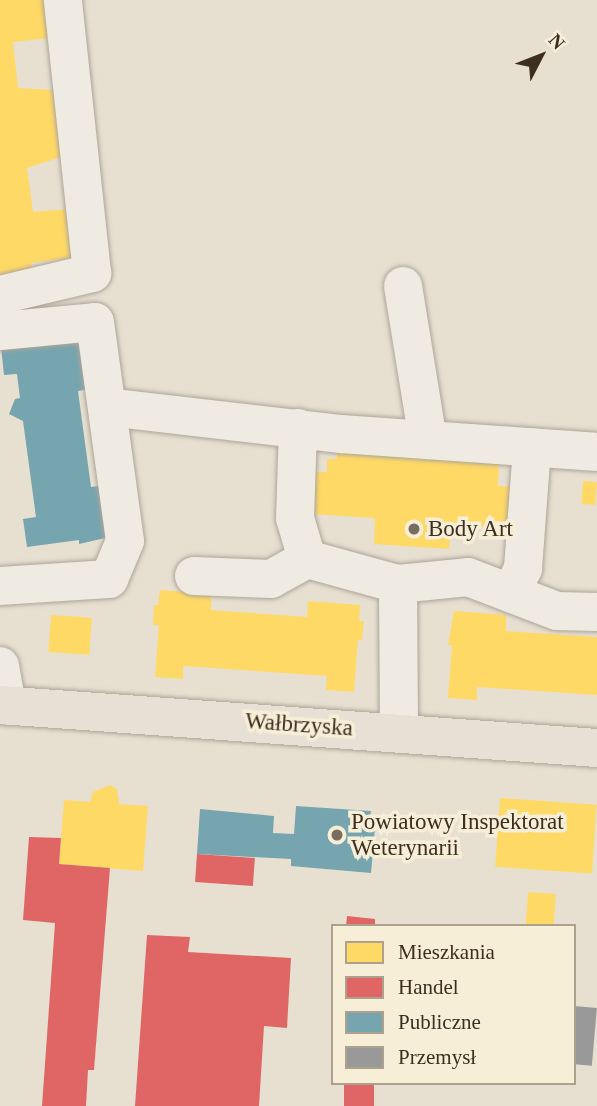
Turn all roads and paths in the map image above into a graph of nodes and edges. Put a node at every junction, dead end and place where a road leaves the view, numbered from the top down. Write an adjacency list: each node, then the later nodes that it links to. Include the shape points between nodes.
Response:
1 (63, 0): 3 (street, via 92,273)
2 (403, 286): 7 (street)
3 (0, 295)
4 (0, 331): 5 (street, via 95,322)
5 (107, 407): 6 (street); 13 (street, via 125,541 109,579)
6 (298, 428): 7 (street); 10 (street, via 295,518)
7 (428, 440): 8 (street)
8 (532, 447): 9 (street); 14 (street, via 523,568)
9 (597, 452)
10 (307, 559): 11 (street, via 271,579); 12 (street)
11 (194, 576)
12 (398, 584): 14 (street, via 468,577); 18 (street)
13 (0, 586)
14 (511, 593): 15 (street, via 558,611)
15 (597, 612)
16 (0, 666): 17 (street)
17 (4, 705): 18 (main road, Wałbrzyska)
18 (399, 732): 19 (main road, Wałbrzyska)
19 (597, 748)

